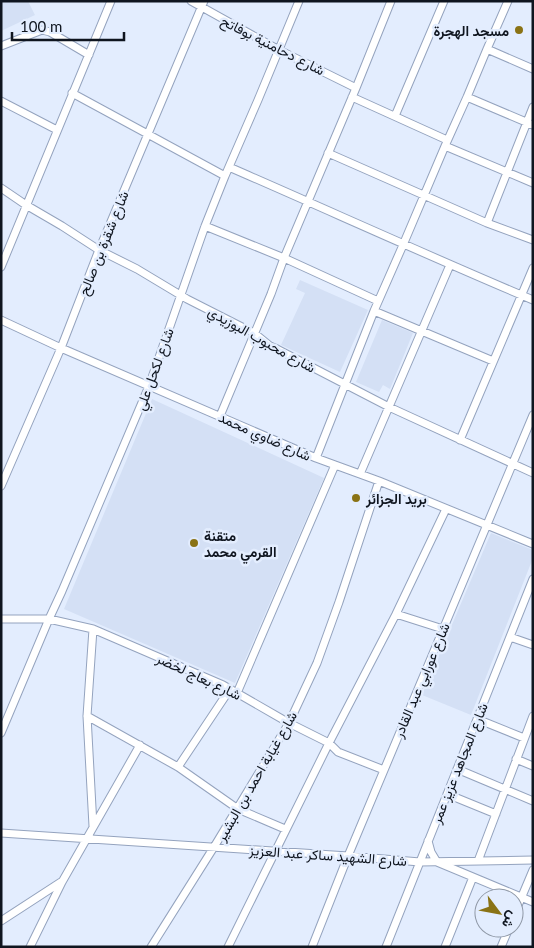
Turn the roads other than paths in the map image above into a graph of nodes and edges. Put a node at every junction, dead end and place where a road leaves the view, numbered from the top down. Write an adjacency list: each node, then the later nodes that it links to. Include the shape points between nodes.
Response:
1 (111, 1): 11 (street)
2 (191, 1): 7 (street, شارع دحامنية بوفاتح)
3 (299, 1): 10 (street, شارع لكحل علي)
4 (391, 1): 13 (street)
5 (444, 1): 19 (street)
6 (508, 1): 9 (street)
7 (203, 4): 10 (street, شارع دحامنية بوفاتح); 22 (street, شارع شقرة بن صالح)
8 (1, 46): 11 (street, via 42,30)
9 (487, 49): 12 (street); 16 (street)
10 (279, 50): 13 (street, شارع دحامنية بوفاتح); 25 (street, شارع لكحل علي)
11 (90, 54): 14 (street)
12 (533, 68)
13 (356, 88): 15 (street)
14 (72, 93): 21 (street); 22 (street)
15 (352, 97): 19 (street); 24 (street)
16 (467, 97): 20 (street); 23 (street)
17 (1, 101): 21 (street)
18 (533, 107): 20 (street)
19 (395, 116): 23 (street)
20 (530, 124): 26 (street)
21 (58, 130): 32 (street)
22 (147, 134): 27 (street); 37 (street, شارع شقرة بن صالح)
23 (446, 143): 26 (street); 30 (street)
24 (328, 153): 30 (street); 31 (street)
25 (229, 167): 27 (street, شارع لكحل علي); 31 (street)
26 (508, 172): 28 (street); 33 (street)
27 (225, 176): 34 (street, شارع لكحل علي)
28 (533, 183)
29 (1, 188): 32 (street, شارع محبوب البوزيدي)
30 (424, 196): 33 (street); 36 (street)
31 (308, 201): 36 (street); 38 (street)
32 (26, 205): 37 (street, شارع محبوب البوزيدي); 40 (street)
33 (487, 223): 35 (street)
34 (205, 226): 38 (street); 42 (street, شارع لكحل علي)
35 (533, 240)
36 (403, 245): 39 (street); 45 (street)
37 (99, 250): 42 (street, شارع محبوب البوزيدي); 50 (street, شارع شقرة بن صالح)
38 (284, 258): 45 (street); 49 (street)
39 (450, 266): 43 (street); 48 (street)
40 (1, 267)
41 (533, 268): 43 (street)
42 (180, 295): 49 (street, شارع محبوب البوزيدي); 53 (street, شارع لكحل علي)
43 (521, 295): 44 (street); 51 (street)
44 (533, 300)
45 (378, 301): 46 (street)
46 (374, 310): 48 (street); 52 (street)
47 (1, 320): 50 (street, شارع ضاوي محمد)
48 (422, 331): 51 (street); 54 (street)
49 (254, 333): 52 (street, شارع محبوب البوزيدي, via 277,350); 56 (street)
50 (62, 348): 53 (street, شارع ضاوي محمد); 64 (street, شارع شقرة بن صالح)
51 (493, 361): 57 (street)
52 (344, 383): 54 (street, شارع محبوب البوزيدي); 58 (street)
53 (149, 386): 56 (street, شارع ضاوي محمد); 71 (street, شارع لكحل علي)
54 (389, 407): 57 (street, شارع محبوب البوزيدي); 62 (street)
55 (533, 415): 59 (street, شارع عورابي عبد القادر)
56 (220, 416): 58 (street, شارع ضاوي محمد)
57 (460, 440): 59 (street, شارع محبوب البوزيدي)
58 (316, 458): 60 (street, شارع ضاوي محمد)
59 (512, 464): 61 (street, شارع محبوب البوزيدي); 66 (street, شارع عورابي عبد القادر)
60 (336, 465): 62 (street, شارع ضاوي محمد); 76 (street)
61 (533, 473)
62 (360, 474): 63 (street, شارع ضاوي محمد)
63 (379, 481): 65 (street, شارع ضاوي محمد); 80 (street, شارع غيابة احمد بن البشير, via 320,654)
64 (1, 486)
65 (446, 509): 66 (street, شارع ضاوي محمد); 69 (street)
66 (486, 525): 67 (street, شارع ضاوي محمد); 73 (street, شارع عورابي عبد القادر)
67 (533, 544)
68 (533, 579): 74 (street, شارع المجاهد عزيز عمر)
69 (396, 614): 73 (street); 84 (street)
70 (1, 618): 71 (street, شارع بعاج لخضر)
71 (49, 619): 72 (street, شارع بعاج لخضر); 82 (street, شارع لكحل علي)
72 (94, 629): 76 (street, شارع بعاج لخضر); 77 (street)
73 (443, 629): 90 (street, شارع عورابي عبد القادر)
74 (510, 637): 75 (street); 79 (street, شارع المجاهد عزيز عمر)
75 (533, 645)
76 (234, 691): 80 (street, شارع بعاج لخضر); 88 (street)
77 (87, 716): 85 (street); 96 (street)
78 (533, 716): 81 (street)
79 (477, 719): 83 (street); 89 (street, شارع المجاهد عزيز عمر)
80 (289, 723): 84 (street, شارع بعاج لخضر); 94 (street, شارع غيابة احمد بن البشير)
81 (531, 728): 83 (street)
82 (1, 733)
83 (524, 738): 86 (street)
84 (328, 743): 90 (street, شارع بعاج لخضر, via 338,752); 97 (street)
85 (140, 745): 88 (street); 96 (street)
86 (516, 760): 87 (street); 91 (street)
87 (533, 766)
88 (178, 767): 94 (street)
89 (457, 769): 91 (street); 92 (street, شارع المجاهد عزيز عمر)
90 (384, 770): 103 (street, شارع عورابي عبد القادر)
91 (505, 788): 93 (street); 95 (street)
92 (447, 794): 95 (street); 100 (street, شارع المجاهد عزيز عمر)
93 (533, 801)
94 (238, 808): 97 (street); 101 (street, شارع غيابة احمد بن البشير)
95 (496, 814): 105 (street)
96 (93, 827): 99 (street)
97 (286, 829): 102 (street)
98 (1, 833): 99 (street, شارع الشهيد ساكر عبد العزيز)
99 (86, 839): 101 (street, شارع الشهيد ساكر عبد العزيز); 110 (street)
100 (428, 841): 106 (street, شارع المجاهد عزيز عمر); 107 (street)
101 (214, 847): 102 (street, شارع الشهيد ساكر عبد العزيز); 115 (street, شارع غيابة احمد بن البشير)
102 (276, 851): 103 (street, شارع الشهيد ساكر عبد العزيز); 116 (street)
103 (348, 856): 106 (street, شارع الشهيد ساكر عبد العزيز); 117 (street, شارع عورابي عبد القادر)
104 (533, 860): 105 (street, شارع الشهيد ساكر عبد العزيز)
105 (478, 861): 107 (street, شارع الشهيد ساكر عبد العزيز)
106 (420, 862): 107 (street, شارع الشهيد ساكر عبد العزيز); 118 (street, شارع المجاهد عزيز عمر)
107 (437, 862): 109 (street)
108 (533, 870): 112 (street)
109 (473, 877): 111 (street); 119 (street)
110 (62, 882): 113 (street); 114 (street)
111 (499, 888)
112 (524, 890)
113 (1, 921)
114 (30, 947)
115 (151, 947)
116 (228, 947)
117 (312, 947)
118 (386, 947)
119 (445, 947)

